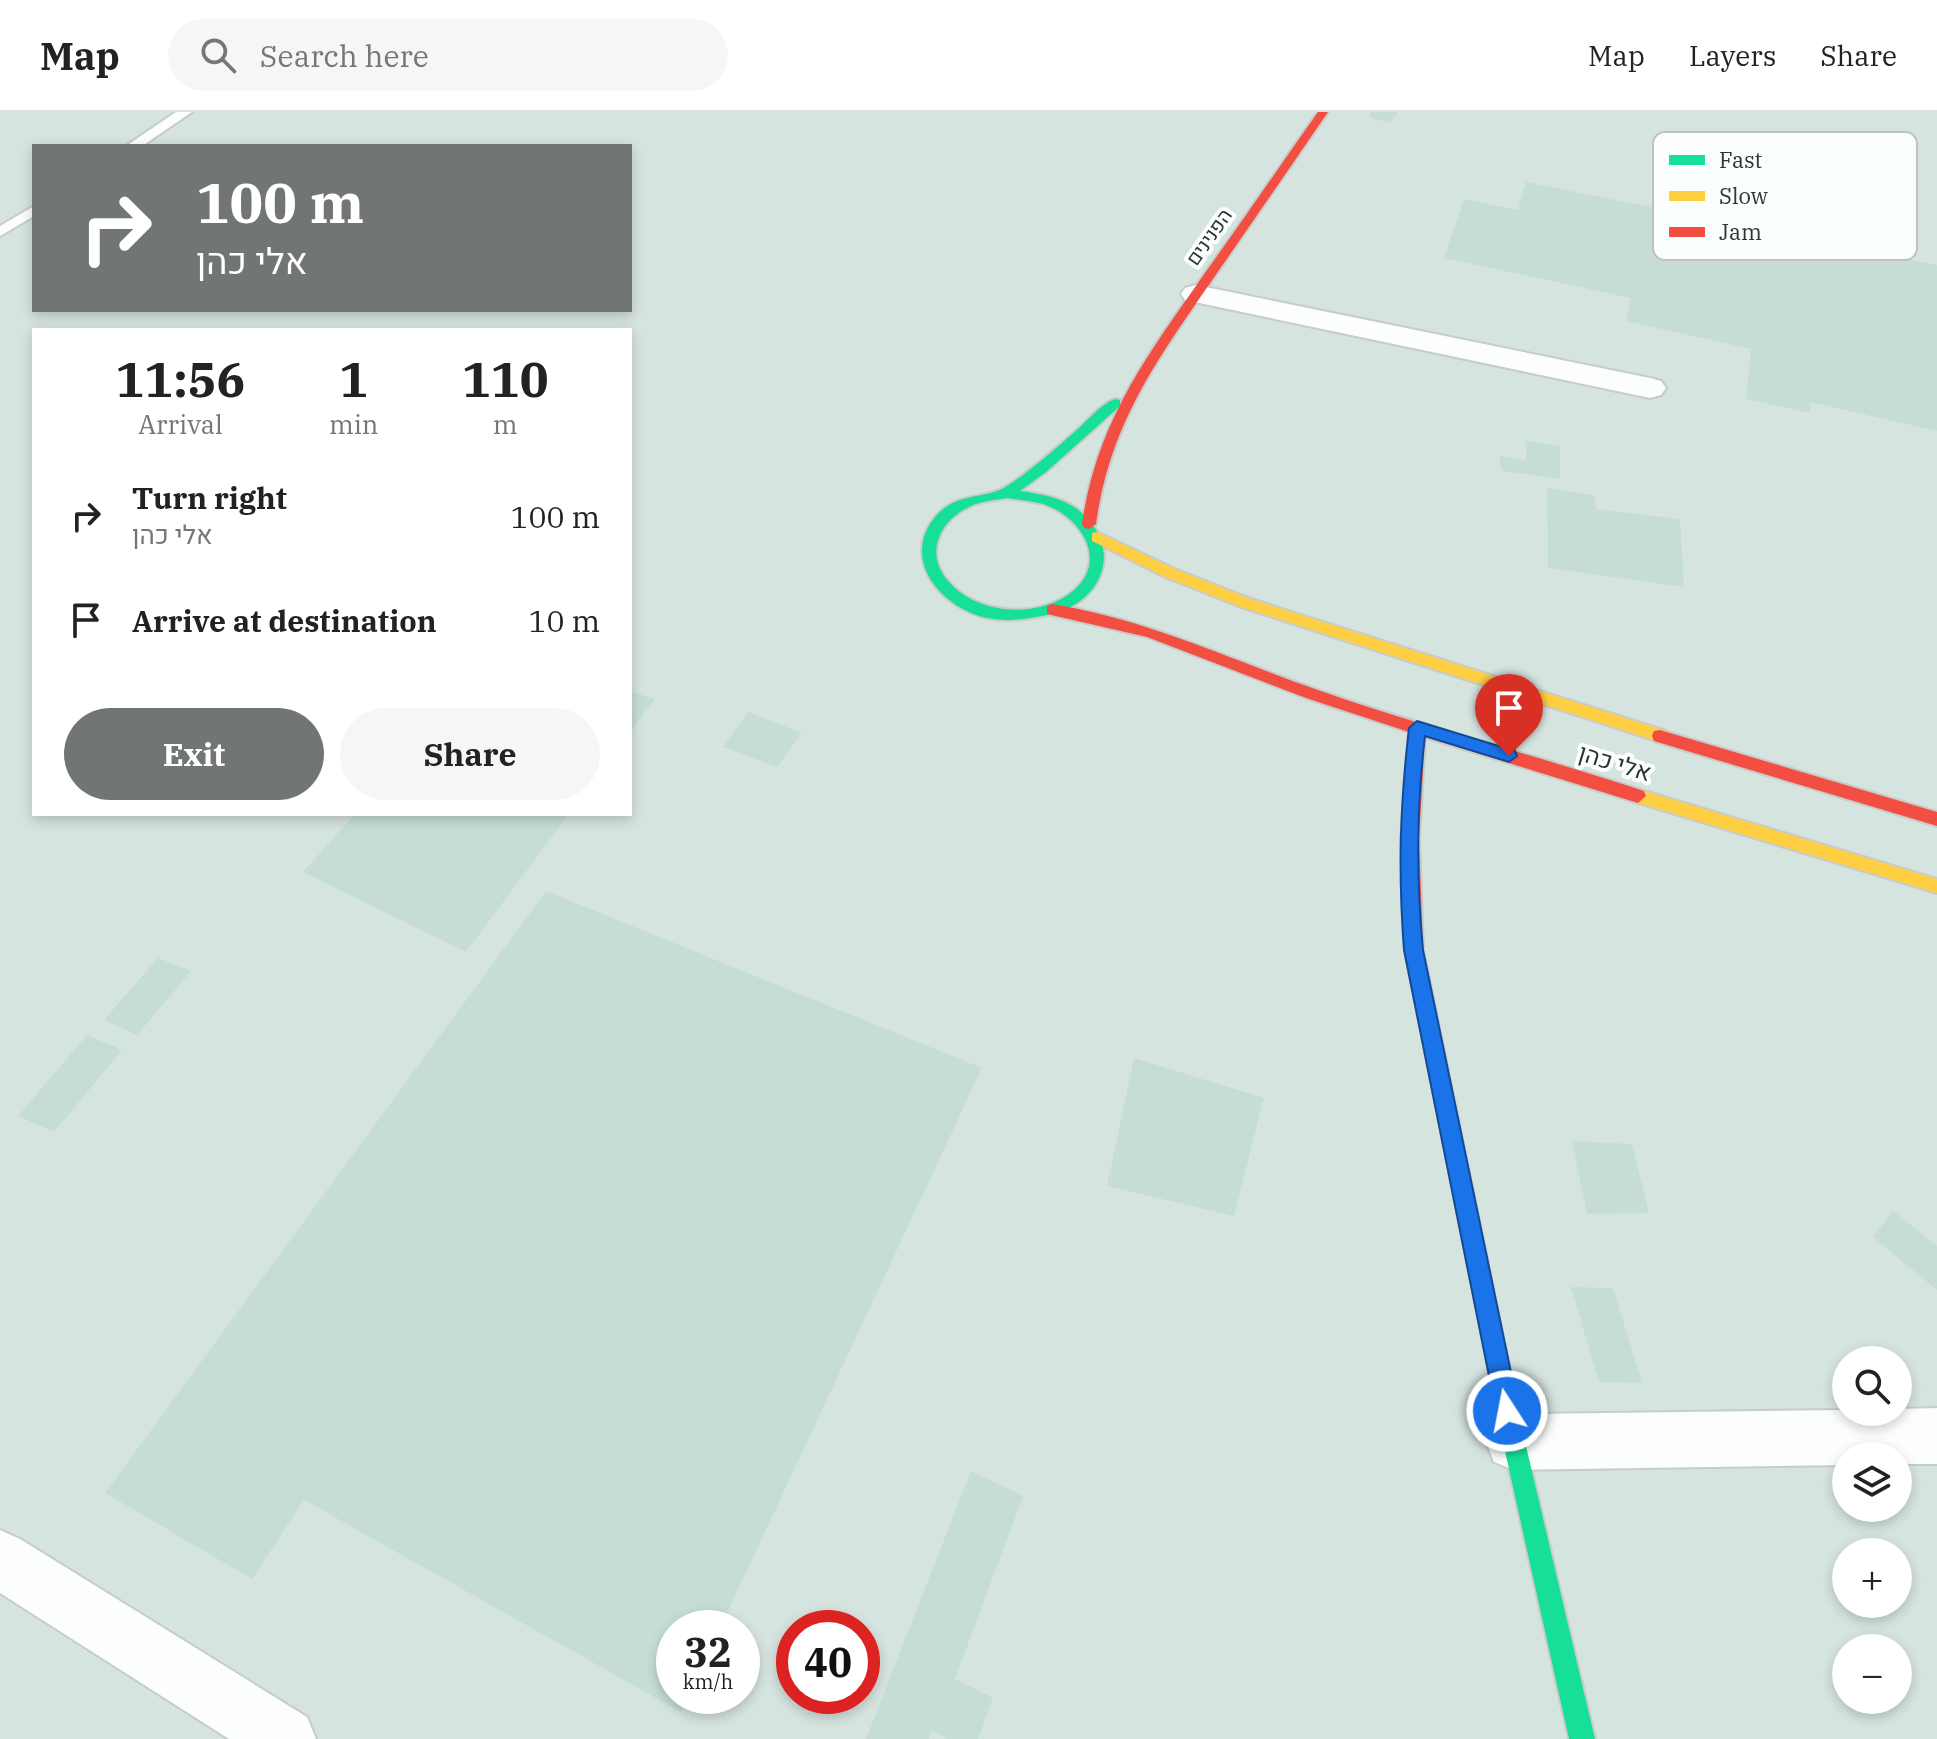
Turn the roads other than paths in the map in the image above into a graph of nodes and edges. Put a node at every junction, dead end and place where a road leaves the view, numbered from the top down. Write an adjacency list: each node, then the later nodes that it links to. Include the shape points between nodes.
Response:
1 (185, 112): 3 (lane)
2 (1323, 112): 6 (street, הפנינים)
3 (136, 144)
4 (32, 211): 5 (lane)
5 (0, 232)
6 (1196, 294): 7 (street, הפנינים); 8 (street)
7 (1132, 388): 9 (street, הפנינים); 10 (street, הפנינים, via 1095,470)
8 (1650, 388)
9 (1007, 493): 10 (street, via 1045,497 1069,509); 11 (street, via 967,501 935,524 925,557 930,573 958,602 980,611 1004,615)
10 (1093, 531): 11 (street, via 1100,551 1093,579 1084,591); 13 (street, אלי כהן, via 1178,575 1345,637)
11 (1052, 610): 12 (street, אלי כהן, via 1114,617 1150,628 1303,691)
12 (1417, 728): 14 (street, אלי כהן); 16 (street, via 1407,861 1414,950)
13 (1937, 819)
14 (1937, 886)
15 (1937, 1436): 16 (street)
16 (1514, 1442): 19 (street)
17 (0, 1559): 18 (street)
18 (285, 1739)
19 (1582, 1739)

